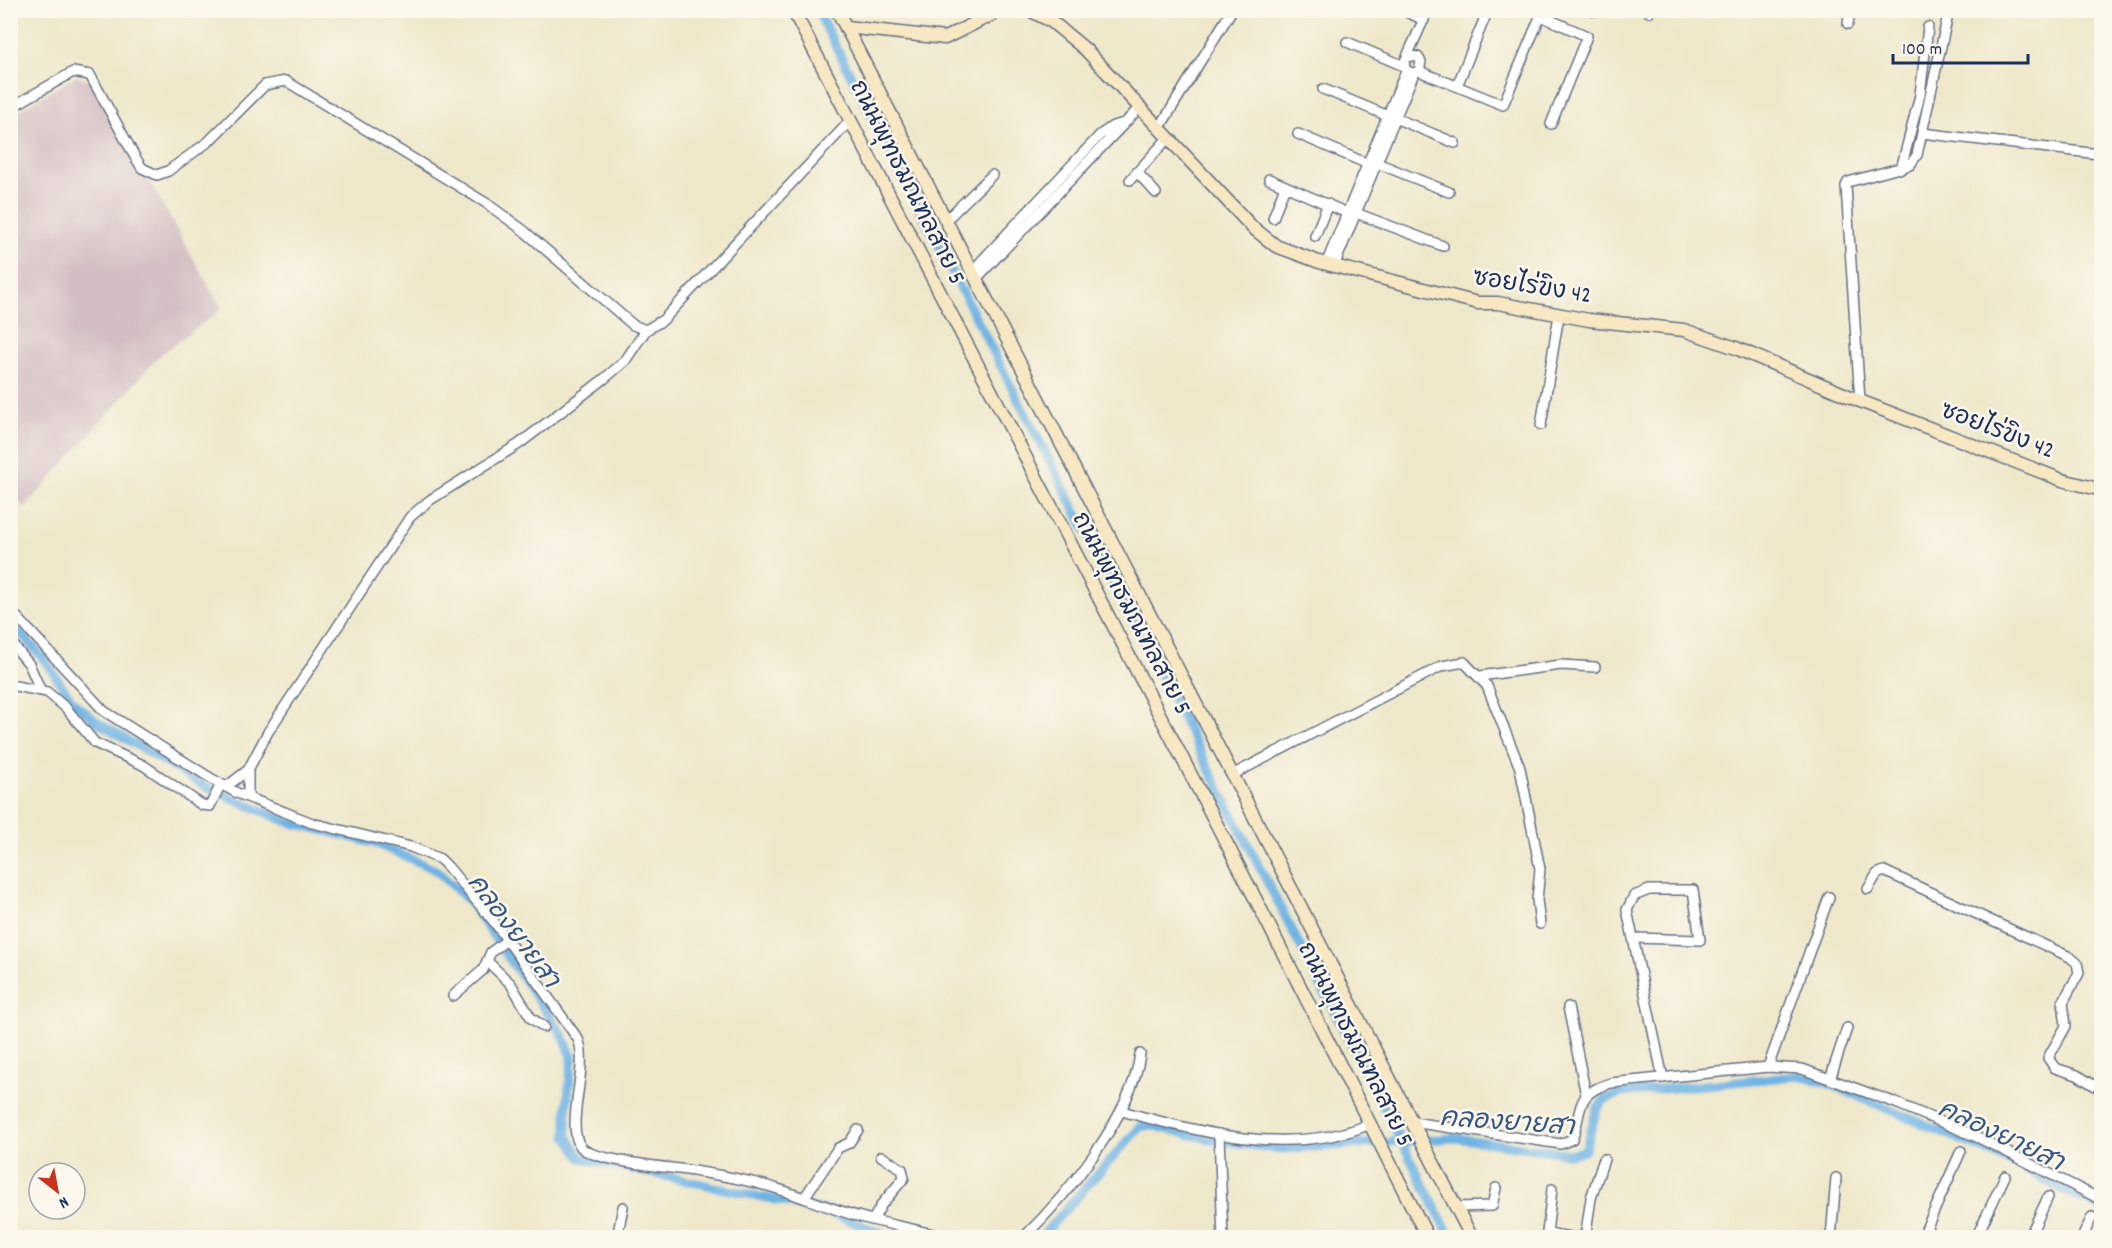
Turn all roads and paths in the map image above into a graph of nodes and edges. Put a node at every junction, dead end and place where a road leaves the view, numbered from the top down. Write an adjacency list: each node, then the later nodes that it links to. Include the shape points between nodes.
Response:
1 (793, 10): 25 (main road, ถนนพุทธมณฑลสาย 5)
2 (837, 10): 15 (main road, ถนนพุทธมณฑลสาย 5)
3 (1001, 10): 11 (main road)
4 (1029, 10): 22 (main road, ซอยไร่ขิง 42, via 1066,33)
5 (1232, 10): 27 (street)
6 (1402, 10): 13 (street)
7 (1428, 10): 13 (street)
8 (1488, 10): 20 (street)
9 (1850, 10): 14 (street)
10 (1949, 10): 28 (street)
11 (989, 13): 15 (main road, via 945,38)
12 (1542, 13): 20 (street, via 1503,105); 26 (street, via 1587,36)
13 (1424, 20): 18 (street)
14 (1848, 24)
15 (846, 27): 44 (main road, ถนนพุทธมณฑลสาย 5)
16 (1928, 27): 33 (street, via 1920,95)
17 (1347, 42): 19 (street)
18 (1409, 56): 19 (street); 19 (street, via 1420,60)
19 (1411, 70): 20 (street); 24 (street)
20 (1457, 86)
21 (1323, 89): 24 (street)
22 (1140, 107): 27 (main road, ซอยไร่ขิง 42); 48 (street, via 1126,122 1100,135)
23 (10, 108): 50 (street, via 73,72 90,75 142,168 157,175 208,142 265,85 286,81 486,203 633,325)
24 (1392, 117): 30 (street); 32 (street)
25 (850, 121): 50 (street, via 663,320); 82 (main road, ถนนพุทธมณฑลสาย 5)
26 (1551, 124)
27 (1165, 132): 34 (street); 47 (main road, ซอยไร่ขิง 42, via 1266,239 1286,252)
28 (1922, 133): 31 (street, via 2099,154); 33 (street, via 1914,160)
29 (1298, 134): 32 (street)
30 (1455, 143)
31 (2102, 144)
32 (1372, 163): 39 (street); 42 (street)
33 (1901, 169): 51 (street, via 1852,179 1845,186)
34 (1137, 172): 37 (street); 40 (street)
35 (992, 174): 44 (street)
36 (1269, 179): 38 (street)
37 (1130, 180)
38 (1285, 186): 41 (street); 43 (street)
39 (1449, 192)
40 (1156, 193)
41 (1328, 204): 42 (street); 45 (street)
42 (1352, 213): 46 (street); 47 (street)
43 (1273, 218)
44 (946, 220): 48 (main road, ถนนพุทธมณฑลสาย 5)
45 (1316, 236)
46 (1443, 246)
47 (1330, 265): 49 (main road, ซอยไร่ขิง 42, via 1478,303)
48 (974, 275): 61 (main road, ถนนพุทธมณฑลสาย 5)
49 (1559, 315): 51 (main road, ซอยไร่ขิง 42, via 1684,330); 52 (street)
50 (646, 330): 60 (street, via 625,361 603,379 519,444 410,517 268,732)
51 (1860, 401): 53 (main road, ซอยไร่ขิง 42, via 2062,480)
52 (1541, 425)
53 (2102, 490)
54 (17, 617): 62 (street, via 104,711)
55 (10, 641): 59 (street, via 29,664)
56 (1595, 667): 57 (street, via 1561,665)
57 (1479, 676): 61 (street, via 1464,662 1442,666); 66 (street, via 1487,686 1520,768 1540,869)
58 (10, 685): 59 (street)
59 (40, 689): 62 (street, via 57,699 95,743 142,765 202,805 210,806)
60 (248, 770): 62 (street); 63 (street)
61 (1232, 775): 81 (main road, ถนนพุทธมณฑลสาย 5)
62 (222, 787): 63 (street)
63 (248, 797): 68 (street, via 312,823 411,847 440,859)
64 (1868, 889): 78 (street, via 1877,874 1884,871 2077,963 2079,973 2063,1002 2066,1026 2048,1058 2055,1068)
65 (1828, 897): 75 (street)
66 (1540, 924)
67 (1634, 938): 67 (street, via 1700,940 1693,890 1649,890 1634,896 1627,910); 76 (street)
68 (504, 942): 69 (street, via 491,952); 93 (street, via 582,1047 577,1134 585,1150 608,1158 735,1178)
69 (488, 962): 70 (street); 72 (street, via 511,984 531,1018)
70 (453, 996)
71 (1568, 1007): 79 (street)
72 (544, 1027)
73 (1847, 1028): 77 (street)
74 (1140, 1054): 80 (street)
75 (1768, 1067): 76 (street); 77 (street, via 1802,1069)
76 (1663, 1078): 79 (street, via 1611,1083)
77 (1830, 1079): 94 (street, via 1977,1137)
78 (2102, 1090)
79 (1586, 1095): 81 (street, via 1572,1138 1561,1144)
80 (1122, 1111): 84 (street); 103 (street, via 1058,1202)
81 (1413, 1124): 95 (main road, ถนนพุทธมณฑลสาย 5)
82 (1371, 1126): 84 (street, via 1323,1137 1283,1140); 105 (main road, ถนนพุทธมณฑลสาย 5)
83 (858, 1131): 93 (street, via 849,1143 838,1148)
84 (1219, 1136): 104 (street)
85 (1961, 1151): 109 (street)
86 (881, 1156): 98 (street, via 902,1169 904,1178)
87 (1604, 1159): 107 (street, via 1591,1198 1586,1232)
88 (2005, 1176): 110 (street)
89 (1836, 1178): 100 (street)
90 (1496, 1188): 95 (street, via 1492,1206)
91 (1552, 1189): 99 (street)
92 (2048, 1197): 111 (street)
93 (804, 1198): 98 (street)
94 (2102, 1200)
95 (1456, 1207): 106 (main road, ถนนพุทธมณฑลสาย 5)
96 (623, 1208): 101 (street)
97 (2092, 1216): 112 (street)
98 (873, 1220): 102 (street)
99 (1546, 1235): 107 (street)
100 (1831, 1236): 108 (street)
101 (617, 1238)
102 (948, 1238)
103 (1023, 1238)
104 (1223, 1238)
105 (1428, 1238)
106 (1472, 1238)
107 (1578, 1238)
108 (1841, 1238)
109 (1922, 1238)
110 (1976, 1238)
111 (2029, 1238)
112 (2082, 1238)

